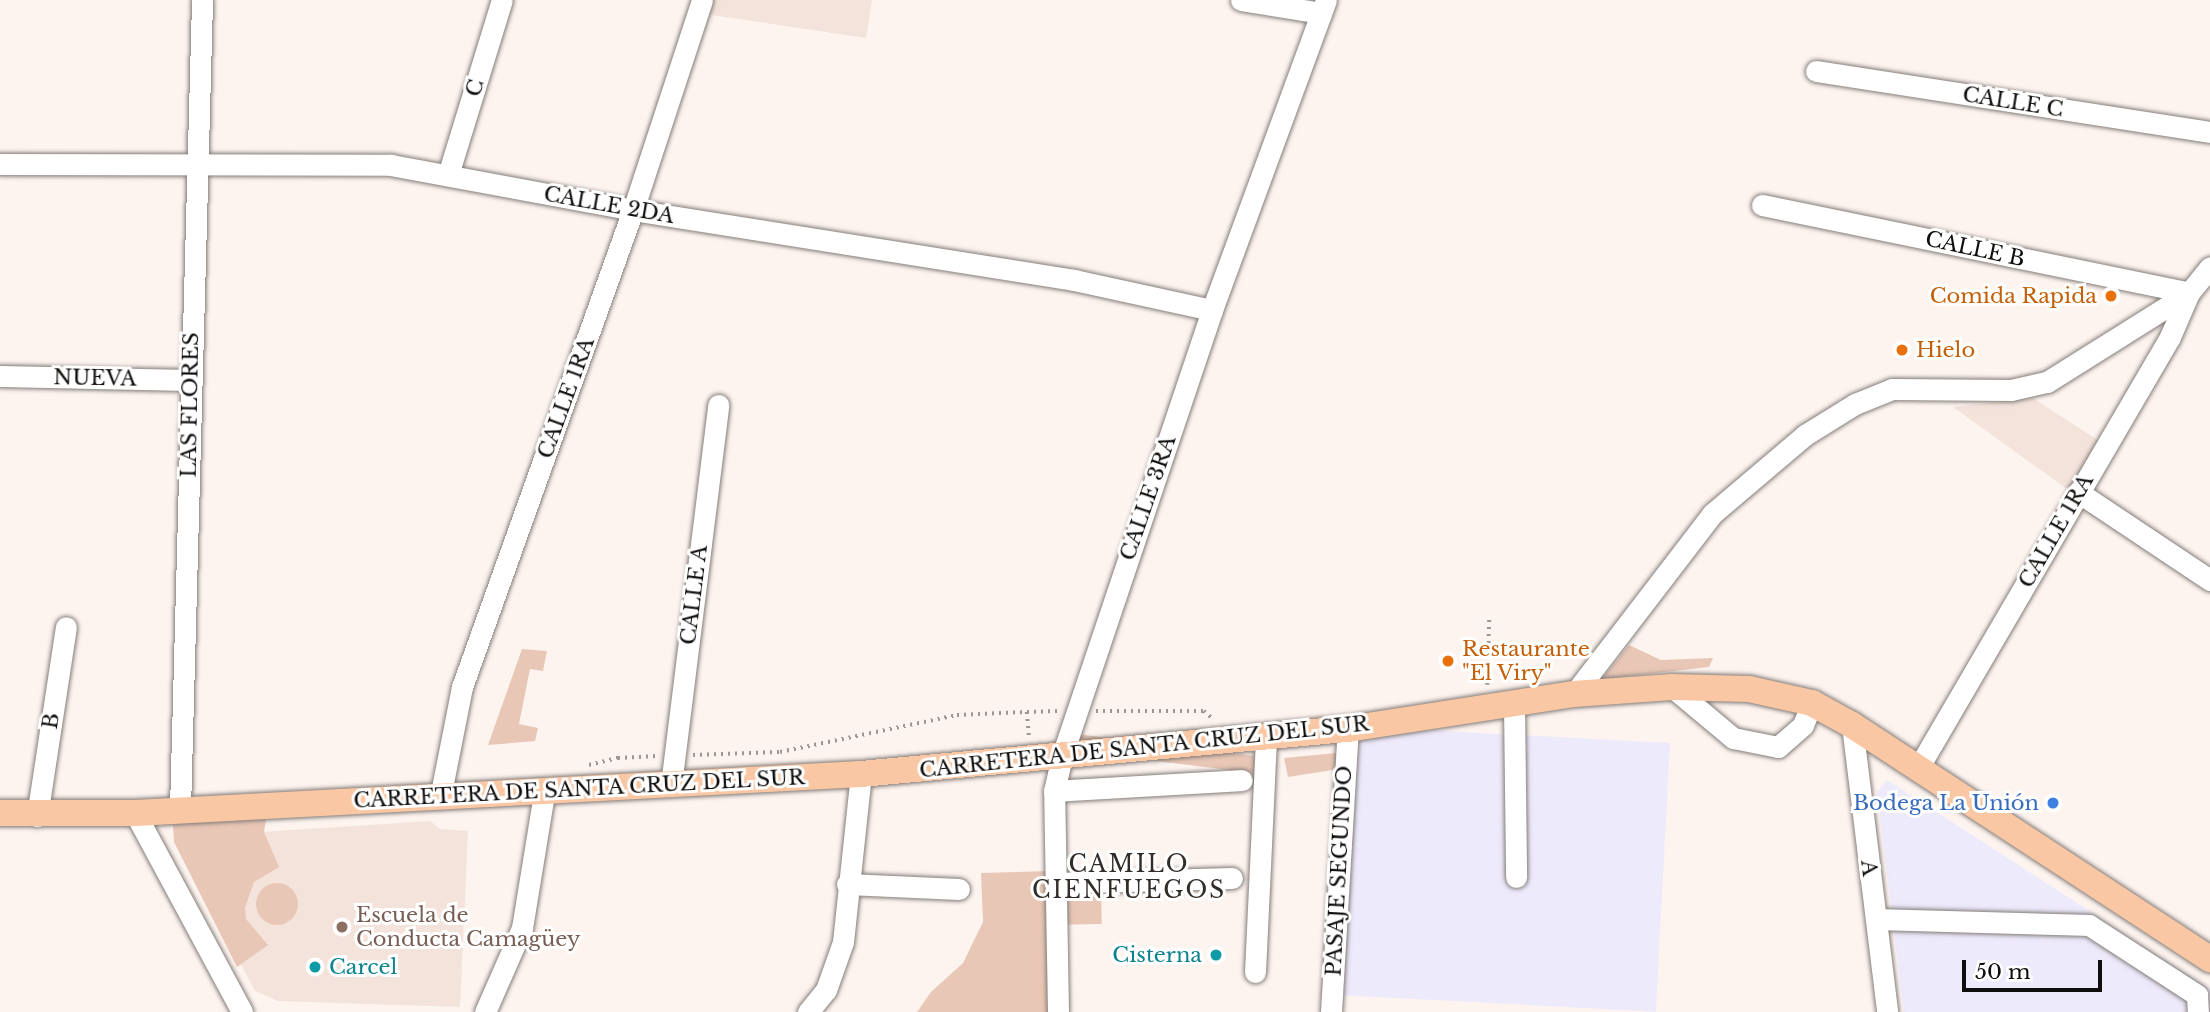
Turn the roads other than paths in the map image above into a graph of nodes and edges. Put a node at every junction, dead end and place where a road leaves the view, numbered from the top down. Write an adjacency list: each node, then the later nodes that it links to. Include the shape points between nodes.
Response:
1 (202, 0): 8 (street, LAS FLORES)
2 (502, 0): 10 (street, C)
3 (702, 0): 12 (street, CALLE 1RA)
4 (1241, 0): 5 (street)
5 (1323, 6): 15 (street, CALLE 3RA)
6 (1816, 71): 7 (street, CALLE C)
7 (2210, 132)
8 (197, 163): 9 (street, CALLE 2DA); 10 (street, CALLE 2DA, via 391,165); 17 (street, LAS FLORES)
9 (0, 164)
10 (448, 175): 12 (street, CALLE 2DA)
11 (1762, 205): 14 (street, CALLE B)
12 (633, 210): 15 (street, CALLE 2DA, via 1073,280); 36 (street, CALLE 1RA, via 462,687)
13 (2210, 267): 14 (street)
14 (2189, 293): 19 (street, CALLE 1RA, via 2170,337); 23 (street, via 2047,383 2011,390 1892,389 1855,404 1805,435 1712,514)
15 (1212, 310): 29 (street, CALLE 3RA)
16 (0, 376): 17 (street, NUEVA)
17 (190, 380): 37 (street, LAS FLORES)
18 (718, 405): 33 (street, CALLE A)
19 (2078, 492): 20 (street); 30 (street, CALLE 1RA)
20 (2210, 580)
21 (66, 627): 40 (street, B)
22 (1672, 687): 23 (main road, CARRETERA DE SANTA CRUZ DEL SUR); 24 (main road, CARRETERA DE SANTA CRUZ DEL SUR, via 1749,689); 24 (street, via 1733,738 1778,747 1803,725)
23 (1574, 694): 25 (main road, CARRETERA DE SANTA CRUZ DEL SUR)
24 (1812, 703): 26 (main road, CARRETERA DE SANTA CRUZ DEL SUR)
25 (1514, 704): 27 (main road, CARRETERA DE SANTA CRUZ DEL SUR); 41 (street)
26 (1852, 724): 30 (main road, CARRETERA DE SANTA CRUZ DEL SUR); 46 (street, A)
27 (1348, 729): 28 (main road, CARRETERA DE SANTA CRUZ DEL SUR); 53 (street, PASAJE SEGUNDO)
28 (1266, 736): 29 (main road, CARRETERA DE SANTA CRUZ DEL SUR); 48 (street)
29 (1062, 756): 31 (main road, CARRETERA DE SANTA CRUZ DEL SUR); 34 (street, CALLE 3RA)
30 (1919, 766): 47 (main road, CARRETERA DE SANTA CRUZ DEL SUR)
31 (861, 774): 33 (main road, CARRETERA DE SANTA CRUZ DEL SUR); 44 (street)
32 (1242, 780): 34 (street)
33 (671, 785): 35 (main road, CARRETERA DE SANTA CRUZ DEL SUR)
34 (1054, 791): 43 (street, CALLE 3RA)
35 (544, 793): 36 (main road, CARRETERA DE SANTA CRUZ DEL SUR); 50 (street, via 522,928)
36 (440, 798): 37 (main road, CARRETERA DE SANTA CRUZ DEL SUR)
37 (180, 809): 39 (main road, CARRETERA DE SANTA CRUZ DEL SUR)
38 (0, 813): 40 (main road, CARRETERA DE SANTA CRUZ DEL SUR)
39 (135, 813): 40 (main road, CARRETERA DE SANTA CRUZ DEL SUR); 49 (street)
40 (37, 816)
41 (1516, 877)
42 (1231, 878): 43 (street)
43 (1056, 883): 52 (street, CALLE 3RA)
44 (847, 884): 45 (street); 51 (street, via 843,942 825,990)
45 (959, 889)
46 (1876, 919): 54 (street, A); 55 (street, via 2088,925 2197,995)
47 (2210, 959)
48 (1255, 972)
49 (242, 1012)
50 (485, 1012)
51 (807, 1012)
52 (1058, 1012)
53 (1331, 1012)
54 (1887, 1012)
55 (2198, 1012)

